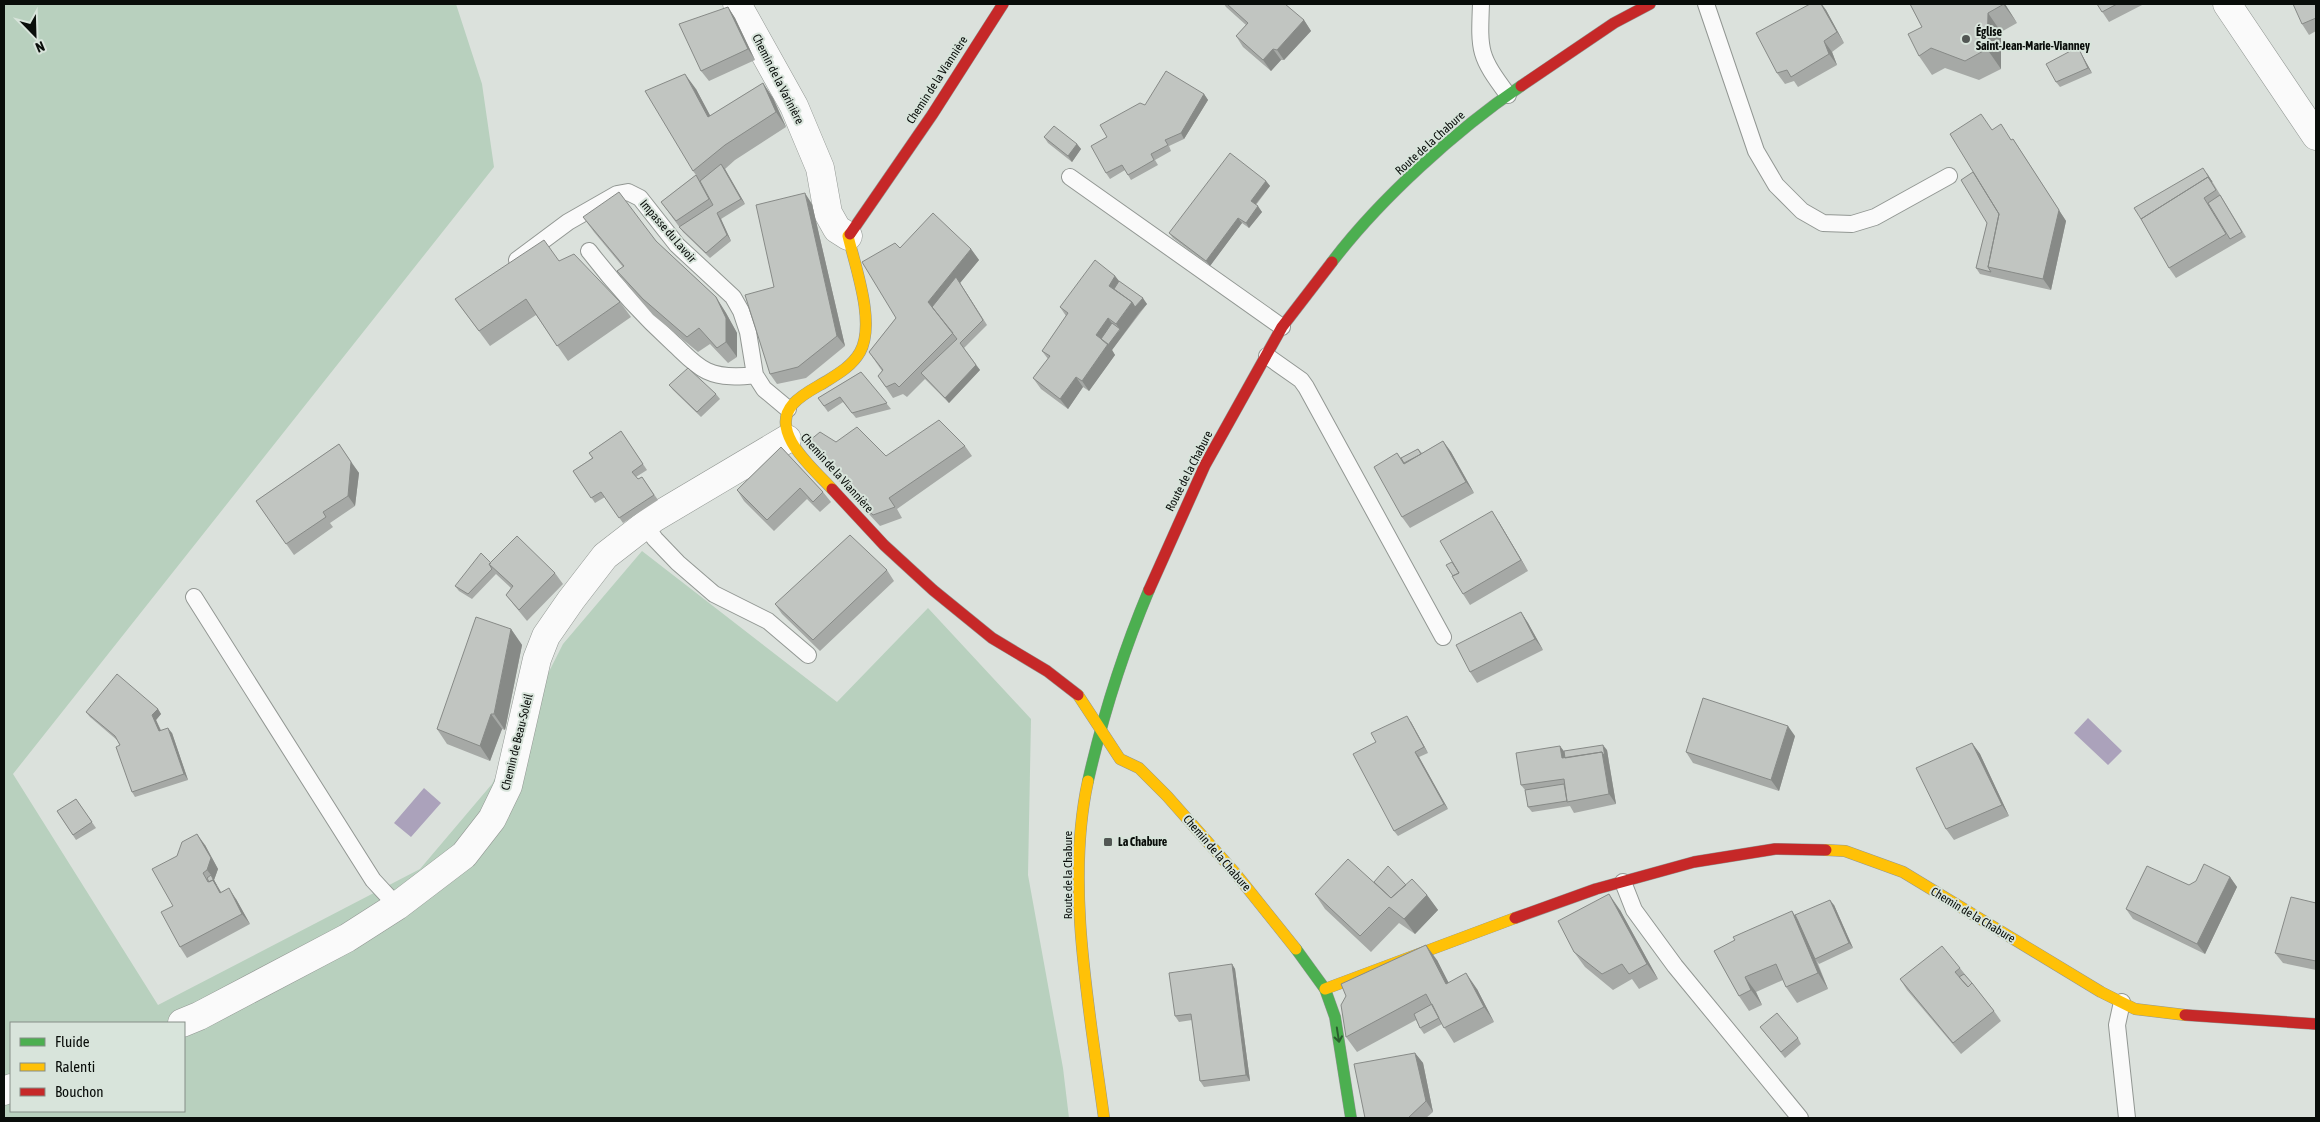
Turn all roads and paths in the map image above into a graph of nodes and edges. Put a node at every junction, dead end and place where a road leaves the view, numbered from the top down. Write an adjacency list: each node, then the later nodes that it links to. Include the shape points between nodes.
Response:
1 (737, 4): 11 (street, Chemin de la Varinière, via 794,106 820,168 828,213 838,229)
2 (1003, 4): 11 (street, Chemin de la Viannière, via 932,115)
3 (1481, 4): 7 (lane, via 1479,40 1482,56)
4 (1650, 4): 7 (street, Route de la Chabure, via 1614,23)
5 (1706, 4): 9 (lane, via 1756,151 1776,185 1802,211 1823,223 1852,224 1876,217)
6 (2228, 4): 8 (street)
7 (1508, 95): 14 (street, Route de la Chabure, via 1426,162 1348,241)
8 (2316, 136)
9 (1949, 176)
10 (1070, 177): 14 (lane)
11 (848, 236): 17 (street, via 865,328 860,353 845,370)
12 (590, 250): 16 (lane, via 642,316 695,363 720,376)
13 (507, 268): 16 (lane, Impasse du Lavoir, via 551,234 617,194 628,192 640,198 677,245 733,297 748,332)
14 (1282, 327): 15 (street, Route de la Chabure)
15 (1267, 356): 21 (lane, via 1306,387); 23 (street, Route de la Chabure, via 1205,465 1164,552 1127,642)
16 (755, 375): 17 (lane, Impasse du Lavoir, via 764,389)
17 (788, 408): 18 (street, Chemin de la Viannière, via 784,419)
18 (787, 439): 19 (street, Chemin de Beau-Soleil); 23 (street, Chemin de la Viannière, via 905,564 992,638 1047,671 1079,696)
19 (645, 525): 22 (lane, via 678,563 714,594 768,621); 25 (street, Chemin de Beau-Soleil, via 605,556 546,636 537,659 508,786 492,819 464,854)
20 (194, 596): 25 (lane, via 373,880)
21 (1443, 637)
22 (808, 655)
23 (1100, 728): 26 (street, Chemin de la Chabure, via 1120,758 1139,768 1236,874 1284,931); 30 (street, Route de la Chabure, via 1084,800 1079,859 1083,959)
24 (1623, 882): 26 (street, Chemin de la Chabure, via 1447,942); 27 (street, Chemin de la Chabure, via 1694,862 1776,849 1845,851 1903,872); 32 (lane, via 1634,910 1675,966)
25 (397, 906): 28 (street, Chemin de Beau-Soleil, via 347,938)
26 (1325, 989): 31 (street, Chemin de la Chabure, one-way to 31, via 1336,1018)
27 (2122, 1002): 29 (street, Chemin de la Chabure, via 2135,1009 2204,1018); 33 (lane, via 2118,1030)
28 (185, 1022)
29 (2316, 1024)
30 (1104, 1118)
31 (1351, 1118)
32 (1800, 1118)
33 (2127, 1118)

